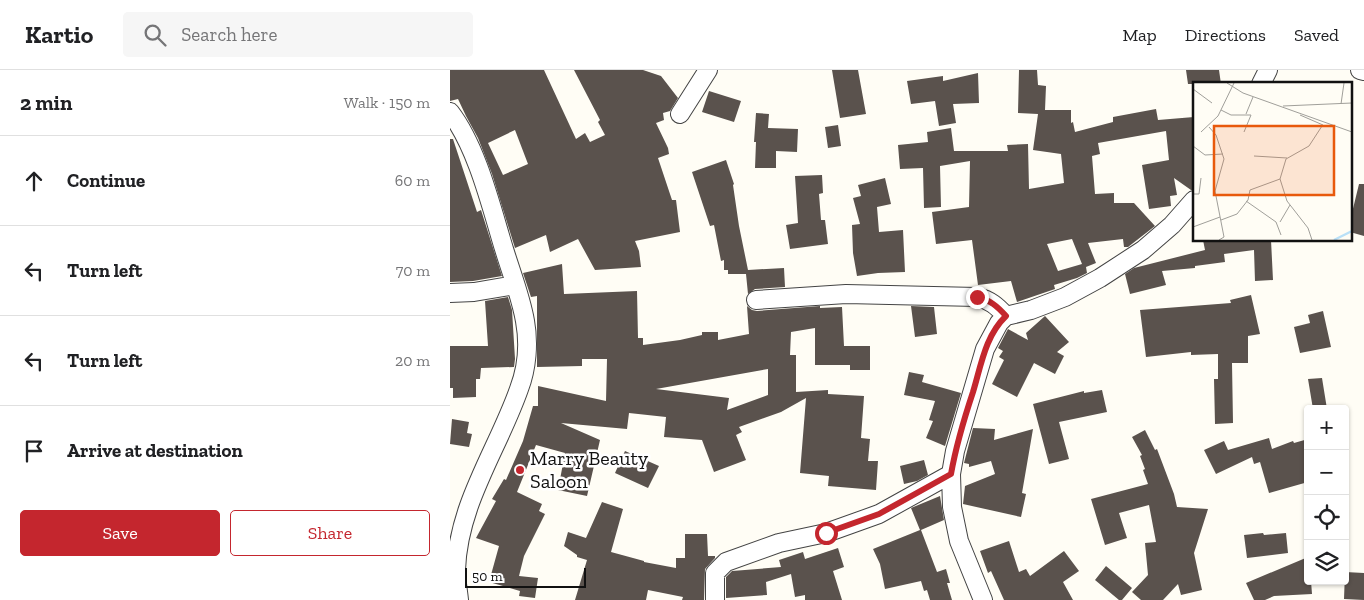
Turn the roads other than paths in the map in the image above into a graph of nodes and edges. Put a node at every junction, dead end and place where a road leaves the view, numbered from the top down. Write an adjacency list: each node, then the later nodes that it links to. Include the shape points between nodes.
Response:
1 (708, 70): 7 (street)
2 (1268, 70): 5 (street)
3 (1360, 70): 4 (street)
4 (1364, 71)
5 (1262, 82)
6 (450, 112): 9 (street, via 465,138 486,191)
7 (680, 114)
8 (1193, 201): 12 (street, via 1143,250 1100,278 1065,298)
9 (515, 285): 10 (street); 14 (street, via 525,321 525,366 520,388 471,499 460,533 456,571)
10 (450, 293)
11 (756, 300): 12 (street, via 846,294 977,297 995,304)
12 (1006, 316): 13 (street, via 985,349)
13 (951, 474): 15 (street, via 879,514 826,533 778,543 726,562 715,572); 16 (street, via 952,507 960,541)
14 (460, 600)
15 (715, 600)
16 (984, 600)

